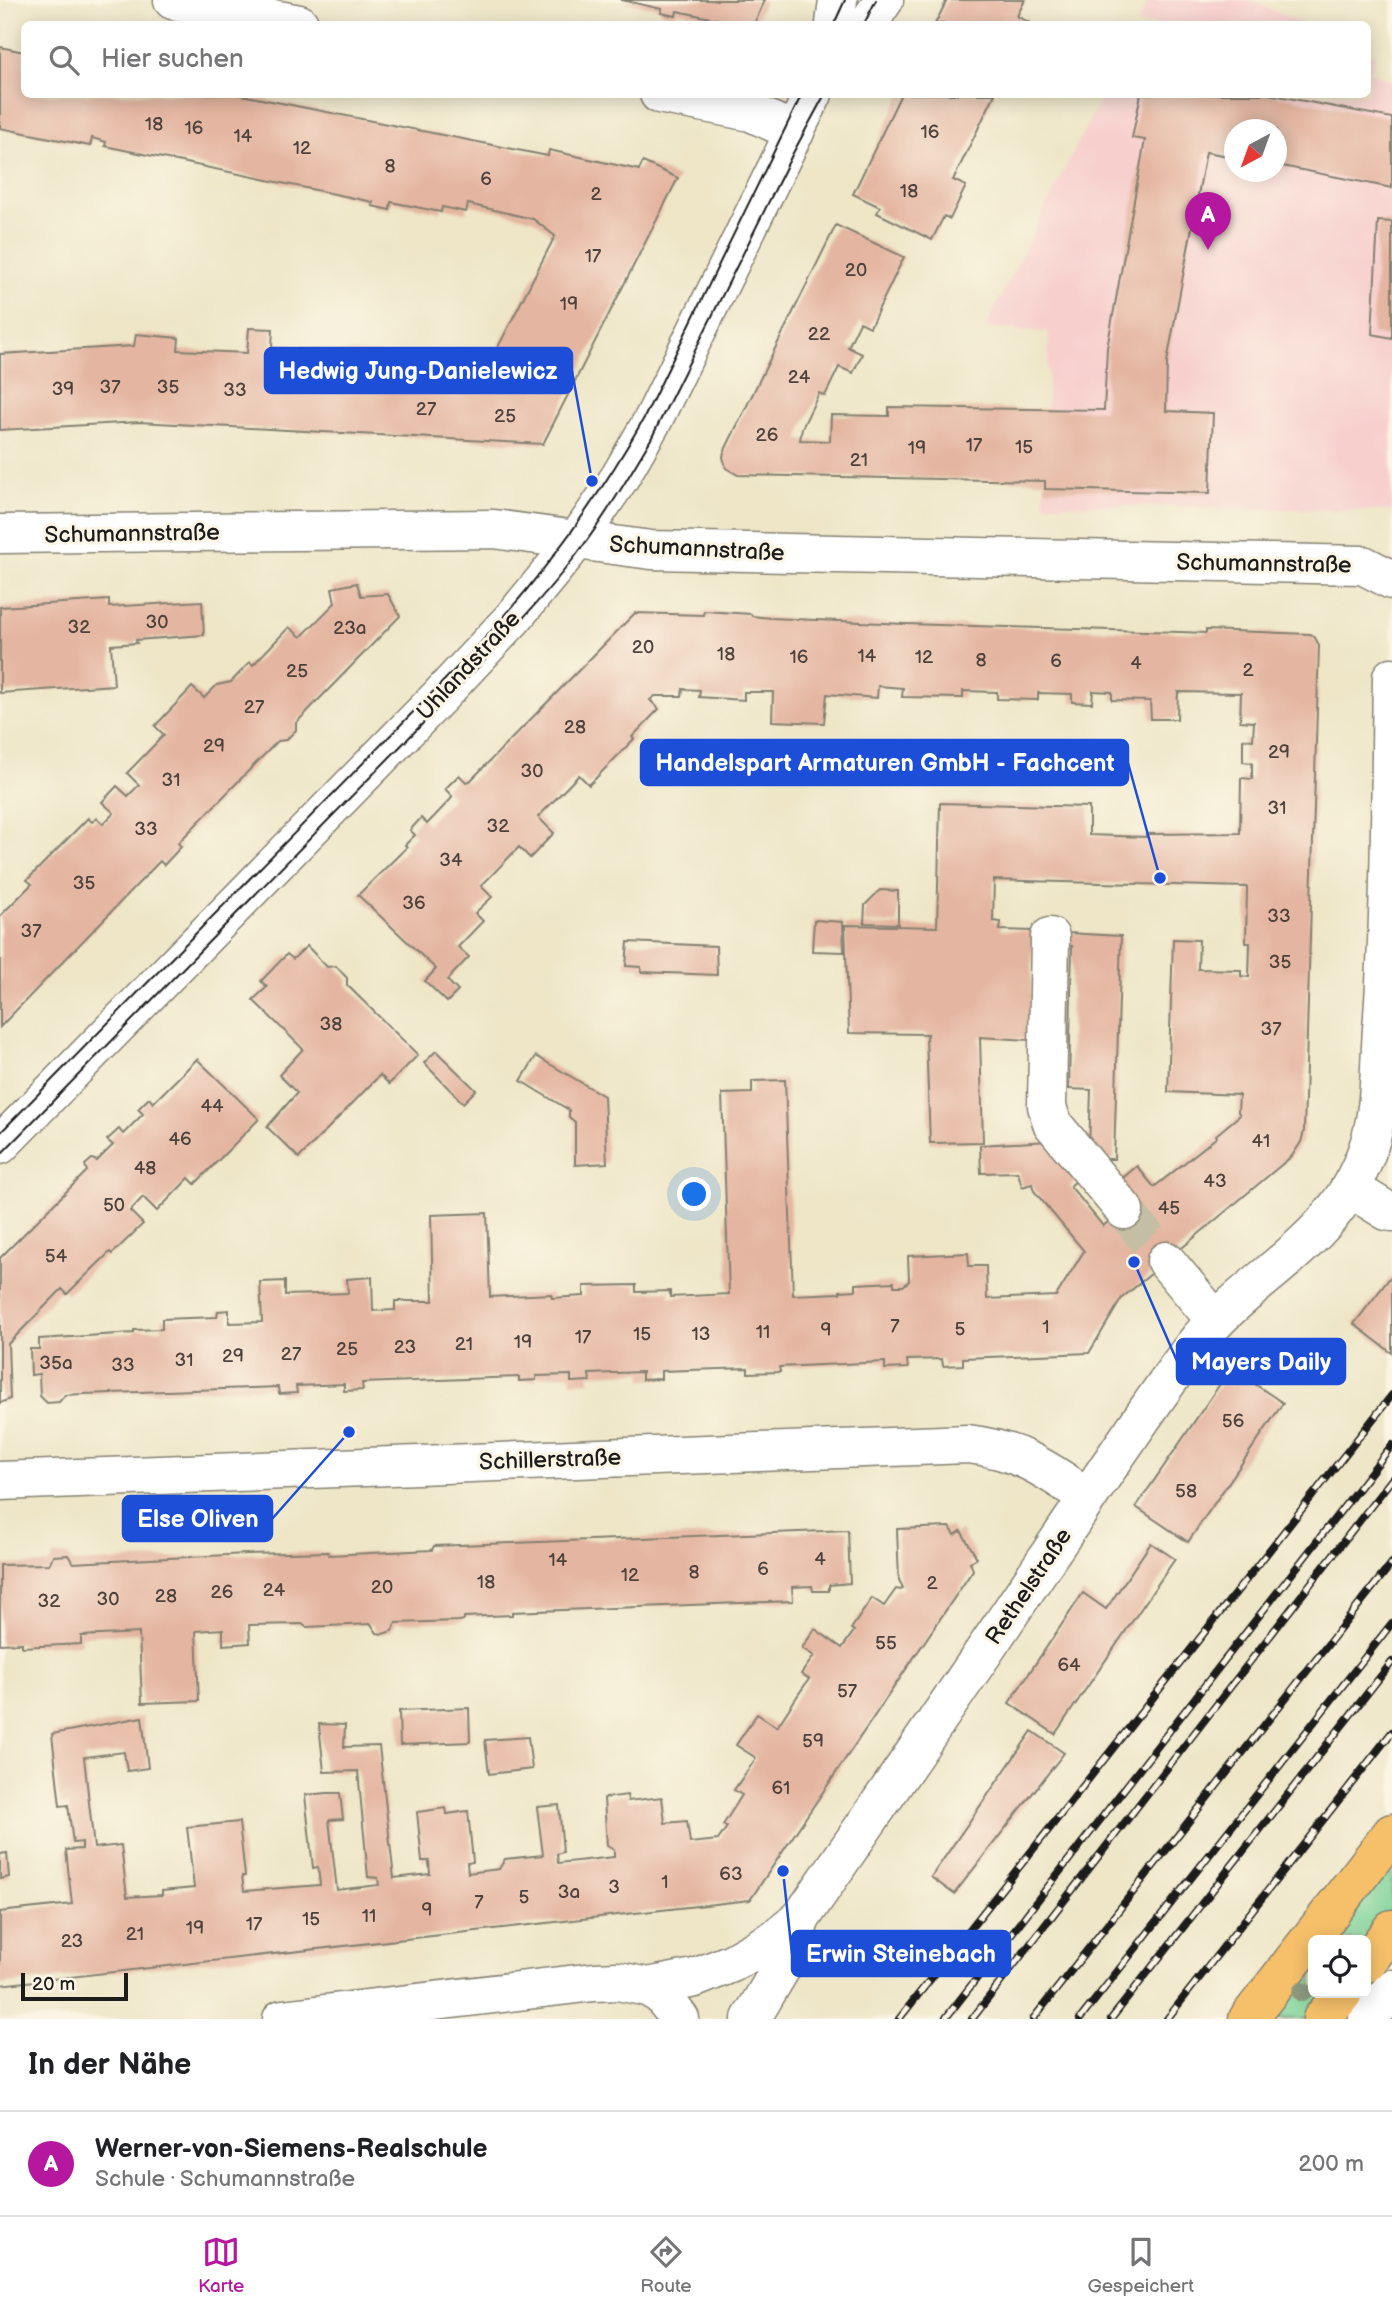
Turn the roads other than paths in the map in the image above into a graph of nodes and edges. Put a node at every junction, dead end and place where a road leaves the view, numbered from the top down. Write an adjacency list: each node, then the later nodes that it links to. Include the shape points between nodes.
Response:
1 (173, 0): 4 (street)
2 (838, 0): 5 (street)
3 (884, 0): 6 (street)
4 (283, 21)
5 (835, 21)
6 (870, 21)
7 (679, 98): 9 (street, via 751,112)
8 (811, 98): 9 (street, Uhlandstraße)
9 (795, 132): 11 (street, Uhlandstraße, via 654,418)
10 (0, 534): 11 (street, Schumannstraße, via 494,529)
11 (578, 540): 12 (street, Schumannstraße, via 651,550 1363,565); 15 (street, Uhlandstraße, via 440,696)
12 (1392, 580)
13 (1392, 677): 16 (street, Rethelstraße, via 1387,967 1376,1105 1367,1150)
14 (1050, 937): 17 (street, via 1047,1106 1052,1124)
15 (0, 1145)
16 (1350, 1188): 18 (street); 20 (street, Rethelstraße, via 1310,1240)
17 (1124, 1210)
18 (1392, 1212)
19 (1166, 1261): 20 (street)
20 (1216, 1321): 22 (street, Rethelstraße)
21 (0, 1481): 22 (street, Schillerstraße, via 968,1444 1013,1452)
22 (1087, 1497): 24 (street, Rethelstraße)
23 (1392, 1833): 33 (main road)
24 (801, 1918): 27 (street, via 732,1964 695,1978); 32 (street, Rethelstraße, via 788,1958)
25 (1392, 1929): 26 (main road)
26 (1371, 1956)
27 (648, 1987): 30 (street, via 594,1982); 31 (street, via 661,1995)
28 (1392, 1989): 35 (street)
29 (1339, 1998): 34 (main road)
30 (282, 2019)
31 (680, 2019)
32 (751, 2019)
33 (1248, 2019)
34 (1322, 2019)
35 (1368, 2019)

